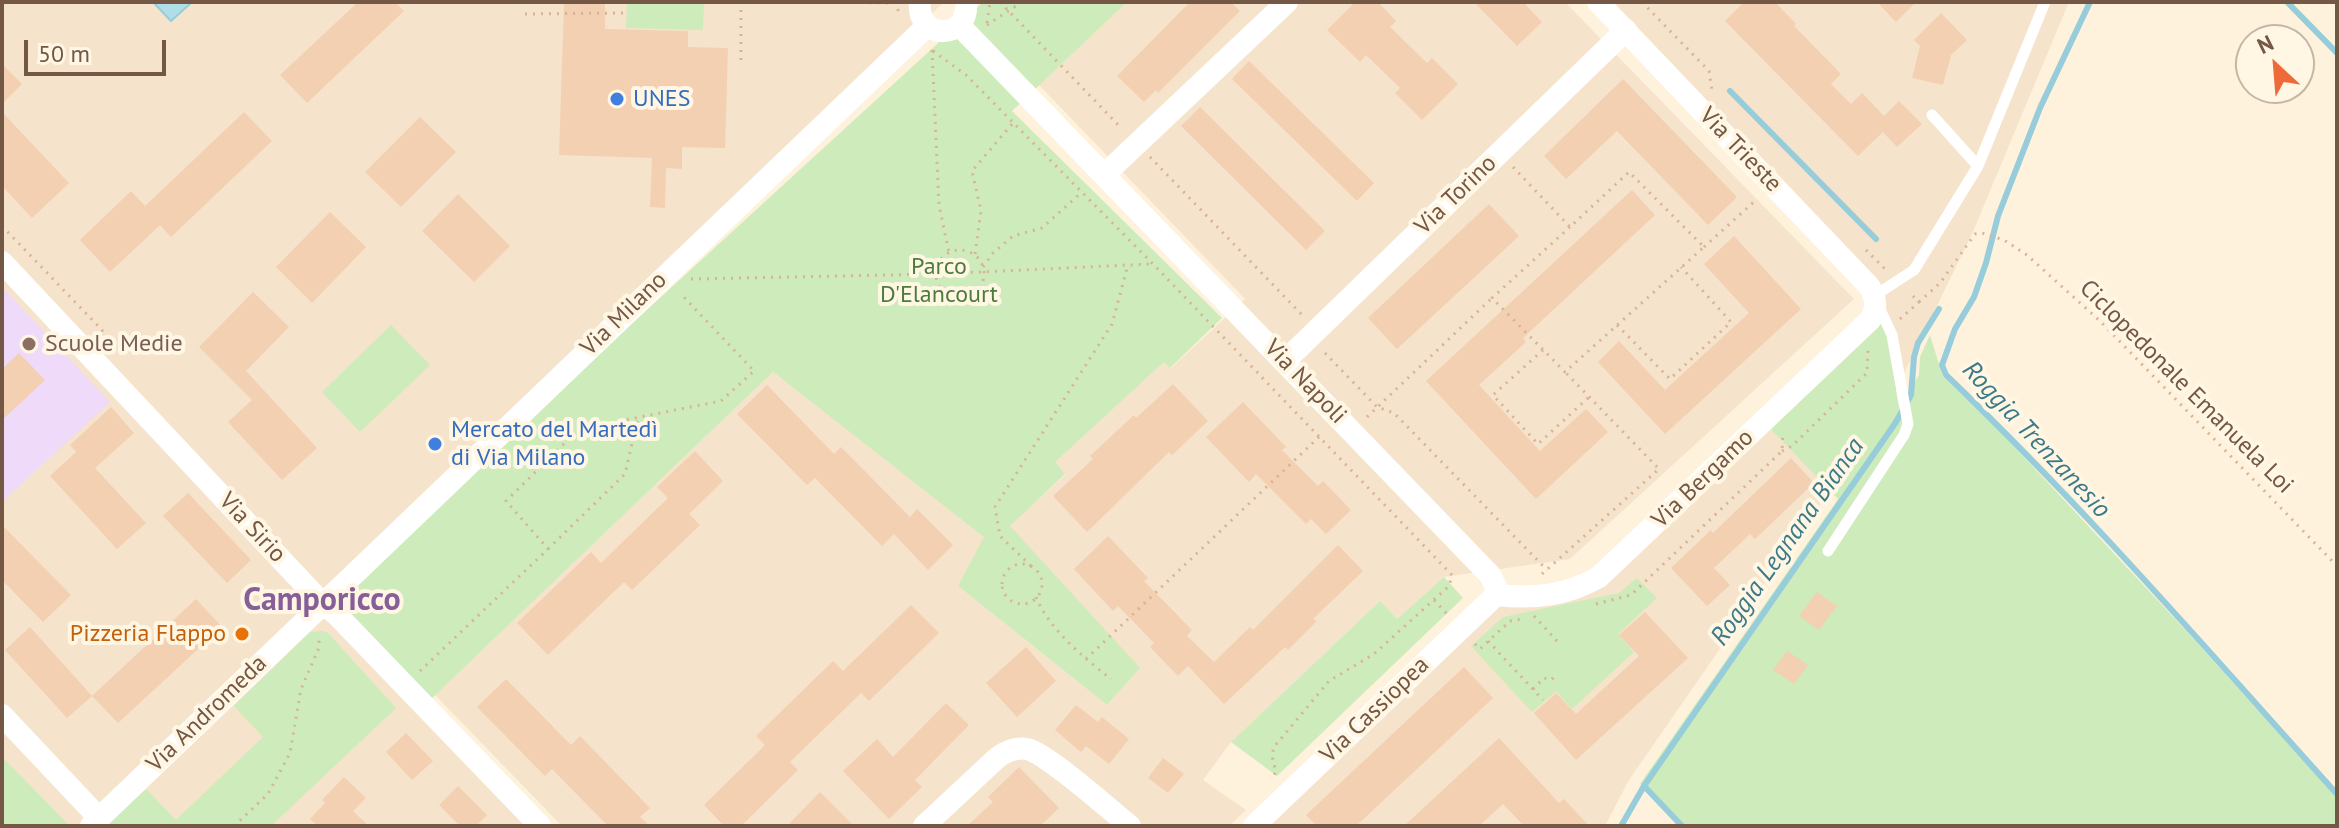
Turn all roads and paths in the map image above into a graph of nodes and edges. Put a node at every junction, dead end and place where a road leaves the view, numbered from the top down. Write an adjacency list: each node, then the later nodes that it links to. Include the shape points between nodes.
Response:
1 (741, 2): 19 (path)
2 (830, 2): 3 (path)
3 (894, 2): 18 (path)
4 (920, 2): 18 (street)
5 (966, 2): 15 (street)
6 (1000, 2): 12 (path)
7 (1022, 2): 12 (path)
8 (1287, 2): 23 (street)
9 (1598, 2): 17 (street, Via Trieste)
10 (1642, 2): 20 (path, via 1709,71)
11 (2045, 2): 25 (lane)
12 (1009, 11): 16 (path); 23 (path)
13 (626, 13): 14 (path)
14 (525, 14)
15 (959, 25): 18 (street); 26 (street, Via Napoli)
16 (987, 25)
17 (1626, 30): 24 (street, Via Torino); 27 (street, Via Trieste)
18 (925, 38): 22 (path); 32 (path, via 939,205); 41 (street, Via Milano)
19 (741, 60)
20 (1713, 94)
21 (1932, 115): 25 (lane)
22 (1013, 122): 28 (path); 33 (path, via 972,171 981,211)
23 (1137, 144): 26 (street); 48 (path, via 1303,317)
24 (1499, 153): 29 (path); 48 (street, Via Torino)
25 (1978, 166): 42 (lane, via 1914,270)
26 (1104, 175): 35 (street, Via Napoli)
27 (1773, 185): 30 (path); 44 (street, Via Trieste)
28 (1082, 192): 36 (path); 39 (path, via 1042,228 1013,236)
29 (1570, 227): 30 (path, via 1629,172); 43 (path)
30 (1704, 247): 38 (path)
31 (1863, 248): 42 (path)
32 (949, 253): 33 (path); 40 (path)
33 (975, 254): 39 (path)
34 (2, 262): 68 (street, Via Sirio)
35 (1189, 263): 36 (path); 51 (street, Via Napoli)
36 (1153, 264): 37 (path); 58 (path)
37 (1128, 265): 39 (path); 62 (path, via 1112,324 995,507 1000,536)
38 (1681, 267): 46 (path); 46 (path, via 1731,322 1670,379)
39 (984, 269): 40 (path); 40 (path, via 976,292 959,298 943,291)
40 (936, 274): 41 (path)
41 (664, 276): 55 (path, via 754,371 721,401); 68 (street, Via Milano)
42 (1897, 281): 44 (lane); 45 (path)
43 (1492, 298): 49 (path); 54 (path)
44 (1875, 298): 47 (lane); 64 (street, Via Bergamo, via 1870,320 1599,577 1553,595)
45 (1919, 302): 47 (path); 63 (path, Ciclopedonale Emanuela Loi, via 1940,283 1975,234 2004,240 2100,321)
46 (1617, 325): 52 (path)
47 (1890, 329): 61 (lane, via 1908,424)
48 (1310, 337): 51 (street, Via Torino); 54 (path)
49 (1543, 350): 52 (path); 53 (path, via 1493,395 1538,444)
50 (1860, 356): 59 (path, via 1868,349 1867,373)
51 (1285, 361): 57 (street, Via Napoli)
52 (1565, 372): 53 (path)
53 (1589, 397): 54 (path, via 1659,469 1547,570 1394,413)
54 (1377, 407): 57 (path)
55 (638, 418): 60 (path, via 625,474); 60 (path, via 579,429 506,501)
56 (1783, 427): 59 (path)
57 (1352, 432): 64 (street, Via Napoli, via 1490,575)
58 (1320, 436): 66 (path, via 1450,572 1449,586); 72 (path)
59 (1782, 451): 67 (path, via 1631,595)
60 (548, 549): 75 (path)
61 (1828, 551)
62 (1031, 566): 65 (path, via 1041,580); 65 (path, via 1011,567 1001,584 1011,601 1025,604)
63 (2337, 566)
64 (1496, 595): 69 (street, Via Cassiopea)
65 (1036, 597): 72 (path, via 1042,612)
66 (1434, 600): 69 (path); 79 (path, via 1374,654 1329,681 1274,747 1276,772)
67 (1596, 604)
68 (330, 609): 75 (street, Via Sirio); 80 (street, Via Andromeda); 81 (path, via 301,689 290,753 268,794)
69 (1461, 629): 70 (path, via 1480,649); 85 (street, Via Cassiopea)
70 (1488, 641): 71 (path, via 1510,621 1534,616); 76 (path)
71 (1557, 641)
72 (1086, 659): 74 (path)
73 (1556, 675): 76 (path)
74 (1111, 679)
75 (404, 686): 82 (street, Via Sirio)
76 (1533, 689): 77 (path)
77 (1543, 700)
78 (2, 715): 80 (street)
79 (1268, 784)
80 (95, 822)
81 (234, 826)
82 (540, 826)
83 (924, 826): 84 (street, via 1004,752 1019,749 1039,754)
84 (1130, 826)
85 (1254, 826)

